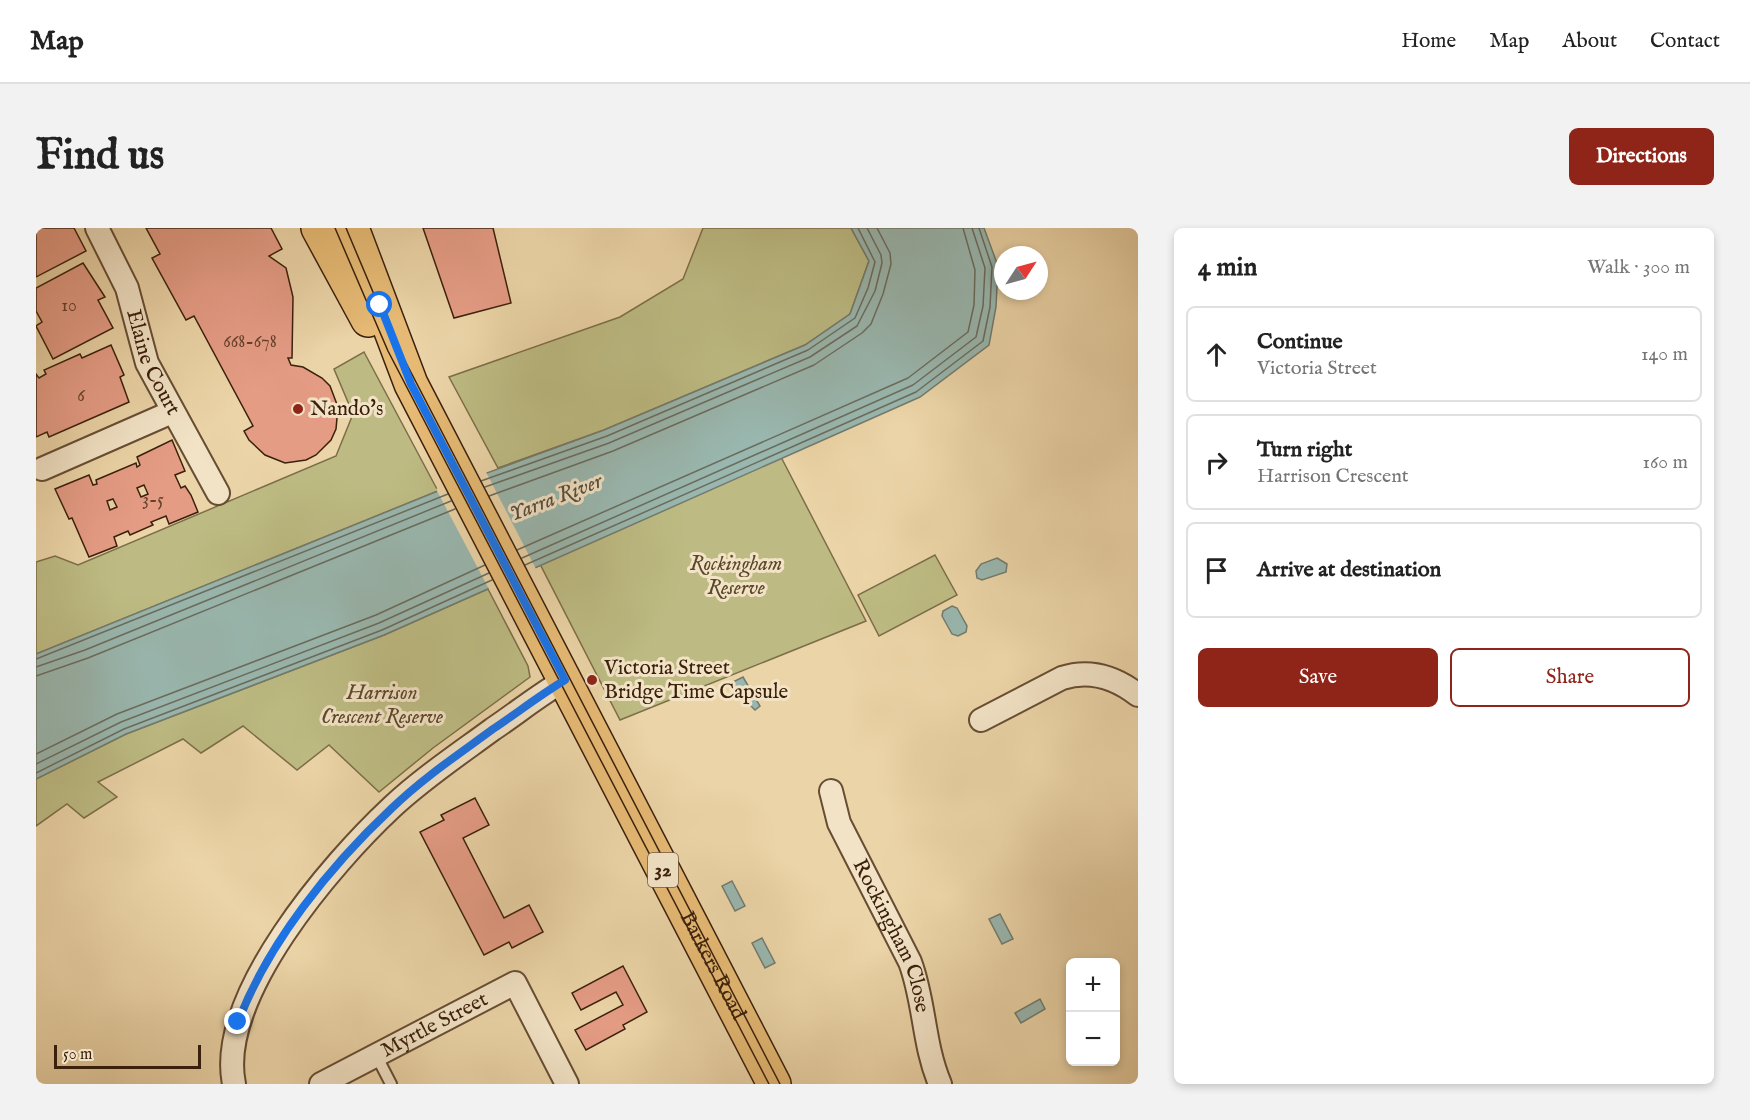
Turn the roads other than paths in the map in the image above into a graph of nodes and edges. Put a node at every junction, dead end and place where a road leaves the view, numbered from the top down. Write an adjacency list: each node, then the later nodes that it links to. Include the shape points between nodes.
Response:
1 (98, 228): 5 (street, Elaine Court, via 127,288 141,349)
2 (318, 228): 4 (main road, 32, via 370,324)
3 (352, 228): 4 (main road, 32)
4 (411, 384): 8 (main road, 32)
5 (172, 412): 6 (street); 7 (street, Elaine Court)
6 (38, 473)
7 (218, 493)
8 (559, 668): 13 (street, via 392,807 286,931 249,993 238,1022); 17 (main road, Barkers Road / 32)
9 (1138, 695): 10 (street, via 1108,678 1075,674)
10 (981, 720)
11 (831, 791): 18 (street, Rockingham Close, via 839,823 918,982 927,1045)
12 (376, 1055): 14 (street, Myrtle Street); 15 (lane); 16 (street, Myrtle Street, via 515,983)
13 (234, 1084)
14 (321, 1084)
15 (391, 1084)
16 (567, 1084)
17 (774, 1084)
18 (940, 1084)

